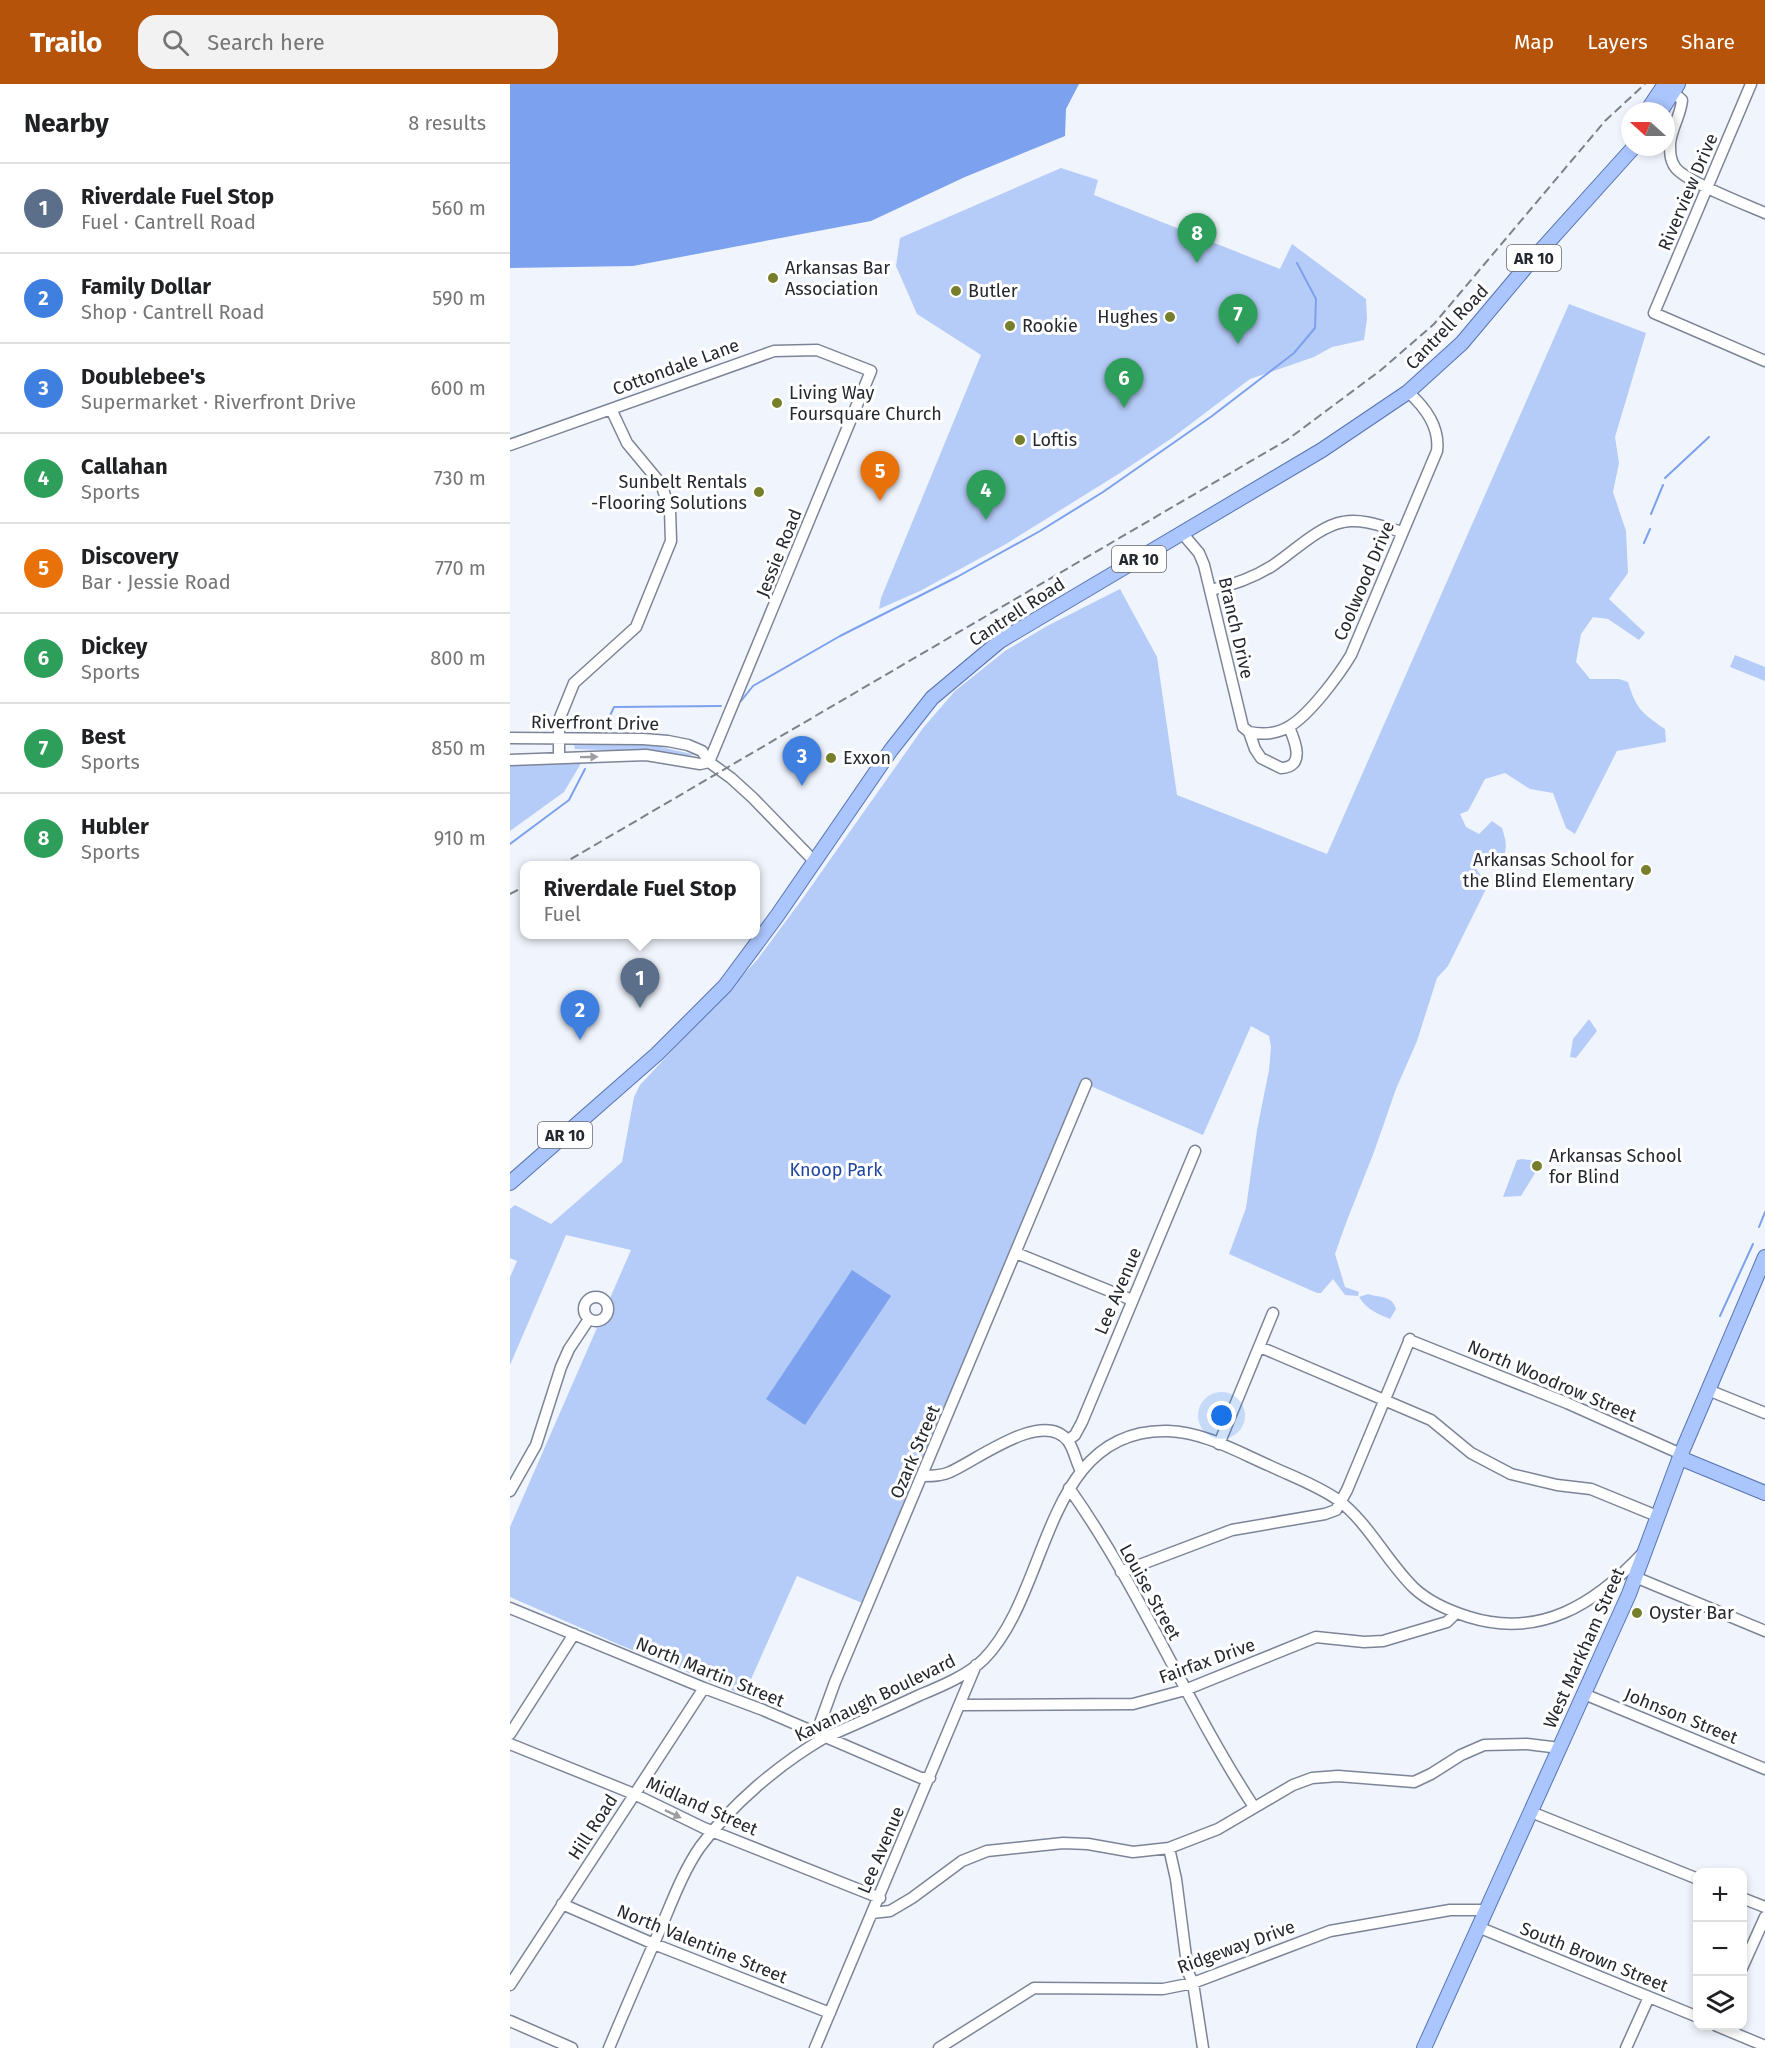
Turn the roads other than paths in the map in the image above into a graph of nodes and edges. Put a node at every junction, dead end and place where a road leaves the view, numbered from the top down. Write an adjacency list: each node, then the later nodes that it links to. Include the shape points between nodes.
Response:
1 (1751, 84): 8 (street, Riverview Drive)
2 (1674, 89): 3 (main road); 4 (main road); 8 (street, via 1682,104 1670,141 1672,162 1680,173)
3 (1658, 102)
4 (1666, 102)
5 (1624, 156): 7 (main road, Cantrell Road / AR 10)
6 (1626, 156): 7 (main road, Cantrell Road / AR 10)
7 (1623, 159): 12 (main road, Cantrell Road / AR 10, via 1462,343)
8 (1707, 188): 9 (street); 10 (street, Riverview Drive, via 1654,313)
9 (1765, 213)
10 (1765, 360)
11 (856, 365): 13 (street, Cottondale Lane, via 817,350 774,351); 24 (street, Jessie Road, via 872,371)
12 (1408, 392): 15 (street, Coolwood Drive, via 1430,416 1437,447); 16 (main road, Cantrell Road / AR 10, via 1322,450)
13 (611, 409): 14 (street, Cottondale Lane); 21 (street, via 627,444 661,484 670,510 671,542 636,627 574,683 559,720)
14 (510, 445)
15 (1402, 532): 17 (street, via 1366,523 1338,523 1259,574); 18 (street, Coolwood Drive, via 1351,655 1338,676)
16 (1182, 533): 17 (street, Branch Drive, via 1202,558); 25 (main road, Cantrell Road / AR 10, via 1000,641 932,698 891,750)
17 (1211, 590): 19 (street, Branch Drive, via 1239,717)
18 (1289, 727): 19 (street, via 1267,734); 19 (street, Branch Drive, via 1298,754 1296,761 1284,769 1261,758)
19 (1249, 732)
20 (510, 738): 21 (street, Riverfront Drive)
21 (559, 739): 22 (street); 24 (street, Riverfront Drive, via 668,741 702,752)
22 (559, 757): 23 (street, Riverfront Drive); 24 (street, Riverfront Drive, one-way to 24, via 646,755)
23 (510, 760)
24 (709, 762): 25 (street, Riverfront Drive, via 753,798)
25 (815, 862): 27 (main road, Cantrell Road / AR 10)
26 (760, 939): 30 (main road, Cantrell Road / AR 10, via 695,1018)
27 (760, 939)
28 (1086, 1084): 31 (street, Ozark Street)
29 (1195, 1150): 33 (street, Lee Avenue)
30 (510, 1184)
31 (1016, 1253): 33 (street); 44 (street, Ozark Street)
32 (1765, 1257): 37 (main road, West Markham Street)
33 (1132, 1299): 40 (street, Lee Avenue, via 1082,1422)
34 (1273, 1313): 36 (street)
35 (589, 1319): 46 (street, via 569,1349 536,1445)
36 (1260, 1347): 38 (street); 41 (street)
37 (1708, 1390): 39 (street); 42 (main road, West Markham Street)
38 (1384, 1400): 42 (street, North Woodrow Street, via 1410,1339 1567,1403); 48 (street); 49 (street, via 1431,1420 1471,1453 1511,1474 1591,1489)
39 (1765, 1413)
40 (1068, 1440): 43 (street); 44 (street, via 1053,1432 1030,1431 949,1473)
41 (1219, 1444): 43 (street, Kavanaugh Boulevard, via 1181,1432 1147,1433 1110,1446); 48 (street, Kavanaugh Boulevard, via 1307,1482)
42 (1681, 1456): 47 (main road); 49 (main road, West Markham Street)
43 (1081, 1471): 45 (street, Kavanaugh Boulevard)
44 (923, 1476): 63 (street, Ozark Street, via 820,1722)
45 (1069, 1488): 51 (street, Louise Street); 57 (street, Kavanaugh Boulevard, via 1005,1631)
46 (510, 1491)
47 (1765, 1492)
48 (1340, 1501): 51 (street, via 1336,1510 1325,1514 1232,1530); 54 (street, Kavanaugh Boulevard, via 1413,1587)
49 (1657, 1516): 50 (main road, West Markham Street)
50 (1645, 1551): 52 (main road, West Markham Street); 54 (street, Kavanaugh Boulevard, via 1600,1593 1556,1617 1529,1623 1500,1623)
51 (1121, 1572): 59 (street, Louise Street)
52 (1635, 1577): 55 (street); 60 (main road, West Markham Street)
53 (510, 1608): 56 (street, North Martin Street)
54 (1456, 1613): 59 (street, Fairfax Drive, via 1447,1622 1383,1641 1316,1637)
55 (1765, 1631)
56 (574, 1634): 58 (street, North Martin Street); 62 (street)
57 (977, 1665): 61 (street, Lee Avenue); 63 (street, Kavanaugh Boulevard, via 935,1689)
58 (704, 1688): 63 (street, North Martin Street); 68 (street, Hill Road)
59 (1185, 1690): 61 (street, Fairfax Drive, via 1133,1704); 69 (street, Louise Street)
60 (1584, 1694): 65 (main road, West Markham Street); 66 (street, Johnson Street)
61 (960, 1705): 67 (street, Lee Avenue)
62 (510, 1734)
63 (824, 1738): 67 (street, North Martin Street, via 921,1778); 71 (street, Kavanaugh Boulevard, via 756,1789)
64 (510, 1744): 68 (street, Midland Street)
65 (1560, 1748): 69 (street, via 1484,1745 1414,1782 1338,1776 1312,1778); 70 (main road, West Markham Street)
66 (1765, 1768)
67 (930, 1778): 74 (street, Lee Avenue)
68 (634, 1794): 71 (street, Midland Street, one-way to 71); 76 (street, Hill Road)
69 (1254, 1807): 72 (street, via 1218,1829)
70 (1531, 1812): 73 (street); 78 (main road, West Markham Street)
71 (713, 1832): 74 (street, Midland Street); 82 (street, Kavanaugh Boulevard, via 697,1852)
72 (1169, 1848): 79 (street, via 1133,1852 1063,1843 987,1851 962,1861 890,1911); 84 (street)
73 (1693, 1877)
74 (880, 1898): 79 (street, Lee Avenue)
75 (1747, 1900): 77 (street)
76 (562, 1904): 82 (street, North Valentine Street); 85 (street, Hill Road)
77 (1765, 1907)
78 (1486, 1910): 81 (main road, West Markham Street); 84 (street, Ridgeway Drive, via 1450,1910 1330,1930)
79 (872, 1912): 87 (street, Lee Avenue)
80 (1765, 1917): 83 (street)
81 (1478, 1927): 86 (street, South Brown Street); 92 (main road, West Markham Street)
82 (654, 1944): 87 (street, North Valentine Street); 94 (street, Kavanaugh Boulevard)
83 (1747, 1959)
84 (1193, 1983): 96 (street, Ridgeway Drive, via 1156,1990 1034,1988); 97 (street)
85 (510, 1985)
86 (1649, 1997): 88 (street, South Brown Street); 98 (street)
87 (830, 2013): 95 (street, Lee Avenue)
88 (1693, 2015)
89 (510, 2021): 93 (street)
90 (1728, 2030): 91 (street)
91 (1765, 2046)
92 (1427, 2047)
93 (572, 2048)
94 (609, 2048)
95 (815, 2048)
96 (939, 2048)
97 (1203, 2048)
98 (1626, 2048)

